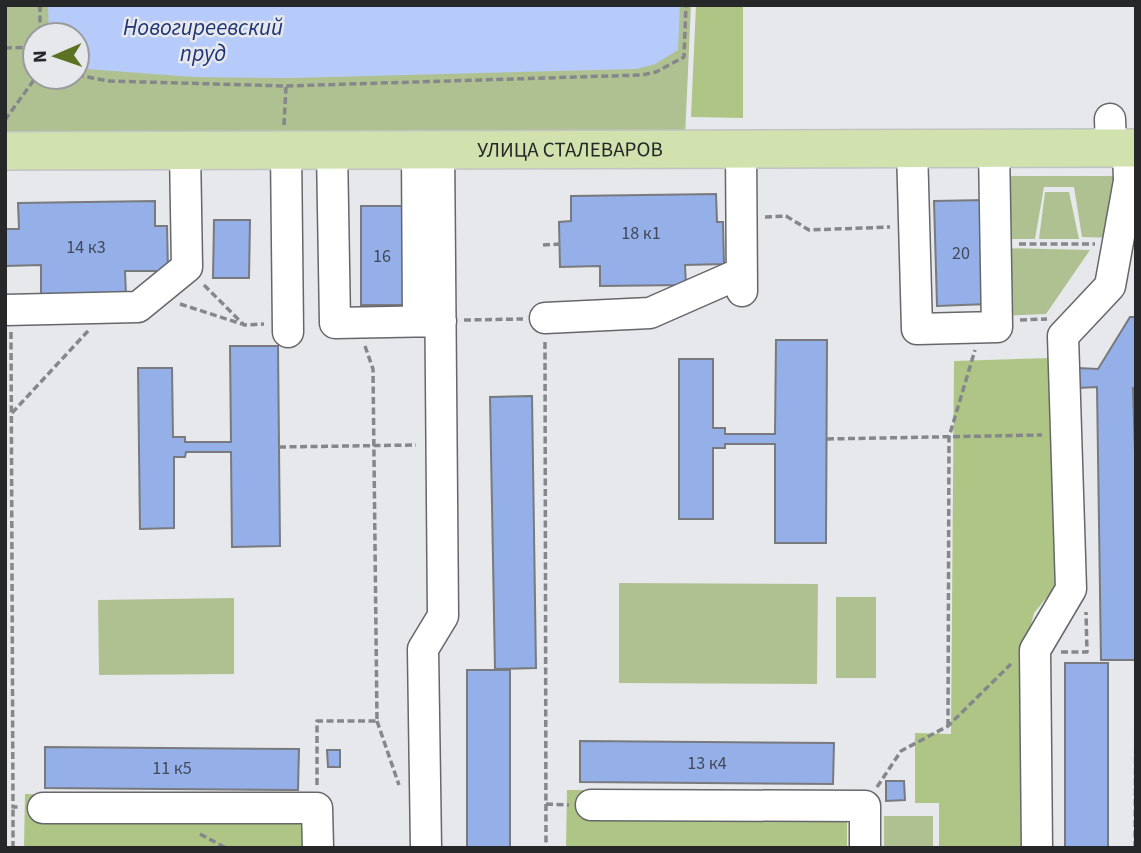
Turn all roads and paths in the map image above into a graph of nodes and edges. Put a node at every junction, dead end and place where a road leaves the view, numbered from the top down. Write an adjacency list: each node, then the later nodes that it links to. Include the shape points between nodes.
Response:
1 (686, 5): 3 (path, via 684,57 642,75)
2 (91, 78): 3 (path)
3 (286, 86): 6 (path)
4 (27, 91): 5 (path)
5 (5, 120)
6 (285, 140): 12 (main road, УЛИЦА СТАЛЕВАРОВ); 13 (main road, УЛИЦА СТАЛЕВАРОВ); 31 (lane)
7 (1121, 141): 11 (main road, УЛИЦА СТАЛЕВАРОВ); 19 (lane, via 1129,181)
8 (428, 148): 9 (main road, УЛИЦА СТАЛЕВАРОВ); 13 (main road, УЛИЦА СТАЛЕВАРОВ); 27 (lane)
9 (741, 148): 10 (main road, УЛИЦА СТАЛЕВАРОВ); 15 (lane)
10 (912, 148): 11 (main road, УЛИЦА СТАЛЕВАРОВ); 16 (lane)
11 (994, 148): 17 (lane)
12 (185, 150): 14 (main road, УЛИЦА СТАЛЕВАРОВ); 21 (lane)
13 (332, 150): 28 (lane, via 335,323)
14 (5, 151)
15 (742, 218): 16 (path, via 786,216 810,230); 26 (lane, via 742,283 650,313)
16 (915, 226): 29 (lane, via 917,329)
17 (996, 243): 19 (path); 29 (lane)
18 (560, 244): 20 (path)
19 (1117, 244): 25 (lane, via 1110,286)
20 (543, 245)
21 (187, 267): 22 (lane); 30 (path)
22 (152, 296): 23 (lane, via 138,307); 30 (path)
23 (110, 308): 24 (lane); 32 (path)
24 (8, 310): 32 (path)
25 (1080, 317): 29 (path); 33 (lane, via 1063,336)
26 (545, 318): 27 (path); 51 (path)
27 (429, 321): 28 (lane); 36 (lane)
28 (358, 323): 37 (path, via 373,369)
29 (989, 324): 34 (path)
30 (244, 325): 31 (path)
31 (288, 328)
32 (11, 414): 45 (path)
33 (1066, 435): 34 (path); 53 (lane, via 1071,589 1035,650)
34 (949, 437): 35 (path); 41 (path)
35 (827, 439)
36 (442, 444): 37 (path); 50 (lane, via 443,616 423,649)
37 (375, 445): 38 (path); 47 (path, via 377,721 317,721)
38 (279, 447)
39 (1014, 661): 41 (path)
40 (1136, 691): 42 (path)
41 (948, 726): 44 (path, via 901,751)
42 (1135, 799): 54 (path)
43 (591, 805): 44 (lane)
44 (865, 806): 52 (lane)
45 (13, 807): 46 (path); 48 (path)
46 (43, 808): 47 (lane)
47 (317, 808): 49 (lane)
48 (13, 848)
49 (318, 848)
50 (426, 848)
51 (546, 848)
52 (865, 848)
53 (1037, 848)
54 (1135, 848)

